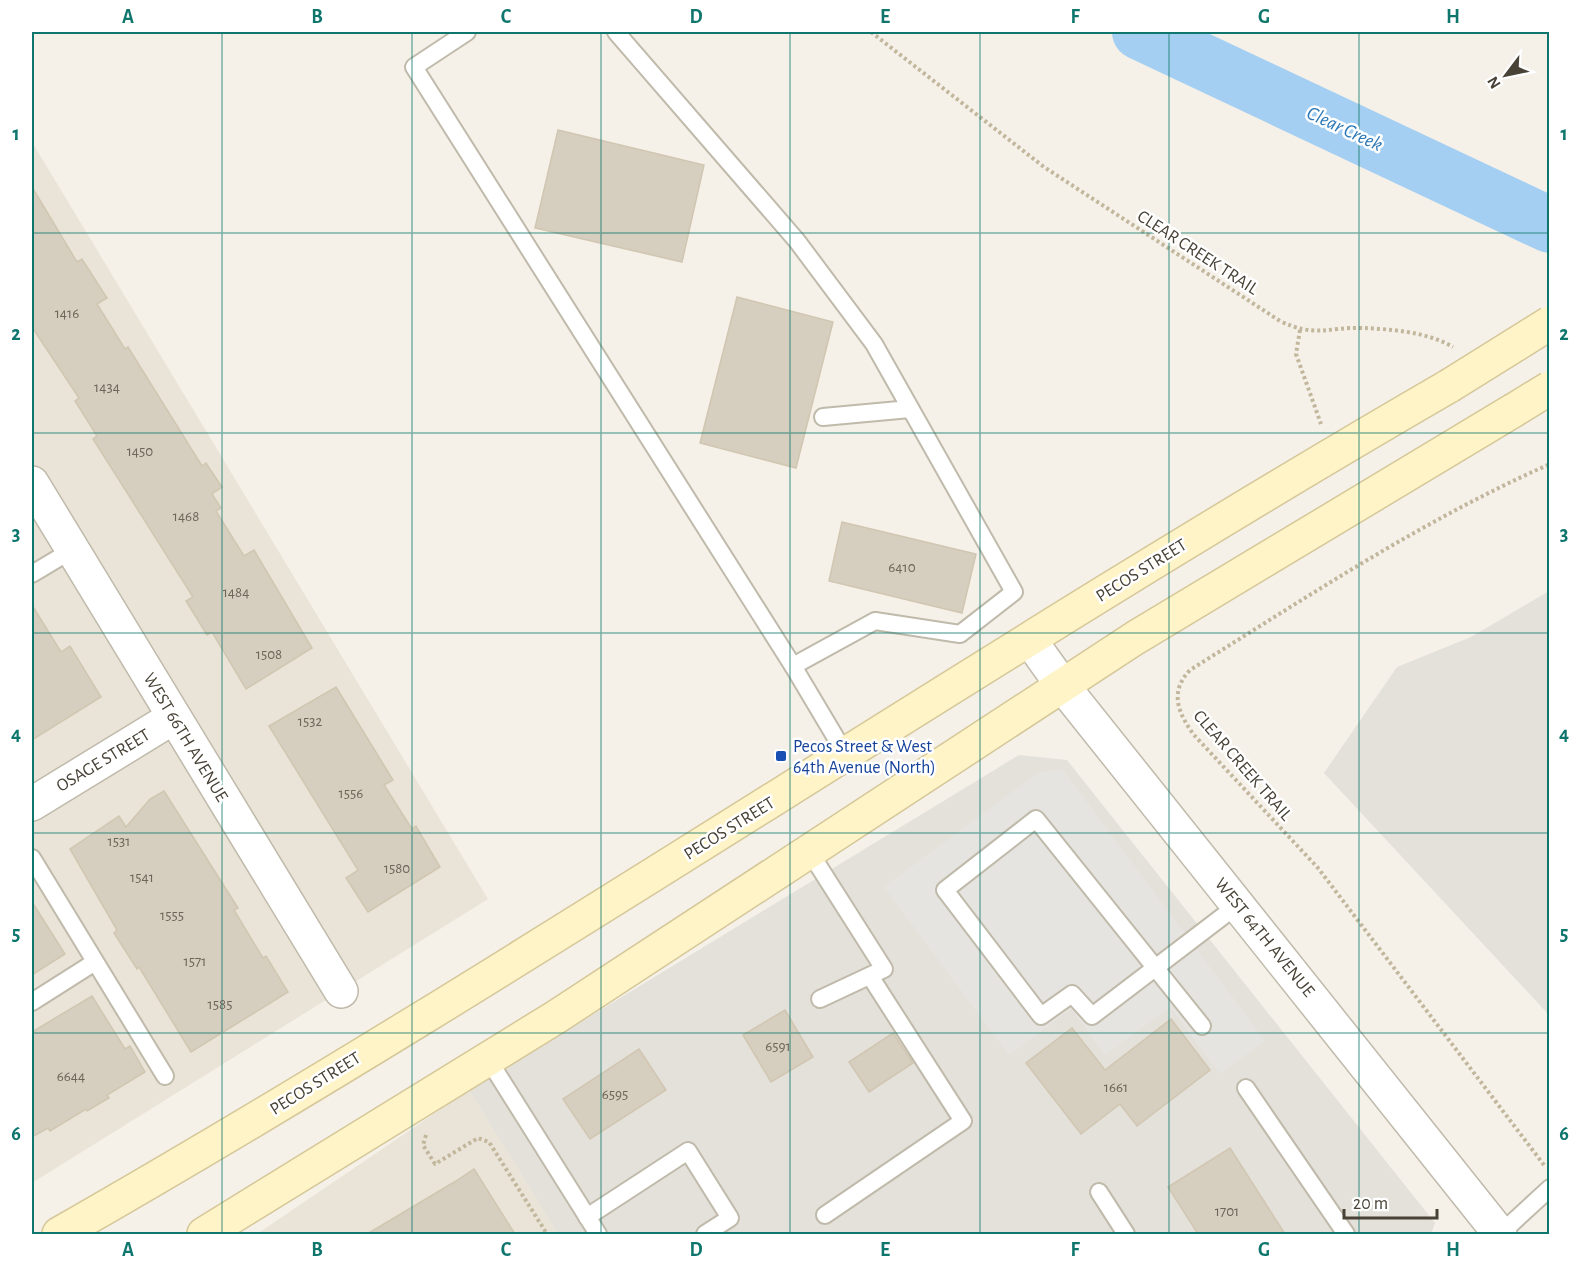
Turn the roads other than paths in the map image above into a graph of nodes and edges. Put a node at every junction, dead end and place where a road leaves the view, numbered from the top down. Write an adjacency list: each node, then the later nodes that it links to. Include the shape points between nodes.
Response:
1 (467, 32): 11 (lane, via 414,68)
2 (616, 32): 5 (lane, via 797,241 874,344)
3 (1550, 322): 10 (main road, PECOS STREET, bridge)
4 (1550, 388): 12 (main road, bridge)
5 (910, 409): 6 (lane); 11 (lane, via 1014,592 960,634 874,621)
6 (823, 417)
7 (32, 483): 8 (street, WEST 66TH AVENUE)
8 (72, 550): 9 (lane); 13 (street, WEST 66TH AVENUE)
9 (32, 574)
10 (1030, 640): 12 (street, WEST 64TH AVENUE); 14 (main road, PECOS STREET)
11 (793, 666): 14 (lane)
12 (1062, 685): 16 (main road); 18 (street, WEST 64TH AVENUE)
13 (174, 717): 15 (street, OSAGE STREET); 22 (street, WEST 66TH AVENUE)
14 (846, 755): 33 (main road, PECOS STREET, via 249,1124)
15 (32, 804)
16 (809, 851): 21 (lane, via 884,969); 26 (main road)
17 (32, 858): 19 (lane)
18 (1239, 904): 20 (lane); 39 (street, WEST 64TH AVENUE)
19 (95, 962): 24 (lane); 27 (lane)
20 (1155, 968): 20 (lane, via 1092,1016 1072,994 1041,1016 945,890 1036,819); 25 (lane)
21 (870, 976): 23 (lane); 31 (lane, via 963,1121)
22 (340, 991)
23 (820, 999)
24 (32, 1002)
25 (1202, 1026)
26 (488, 1059): 32 (lane); 34 (main road)
27 (165, 1076)
28 (1246, 1088): 38 (lane)
29 (1550, 1188): 39 (lane)
30 (1099, 1192): 37 (lane)
31 (825, 1215)
32 (587, 1217): 35 (lane); 36 (lane, via 688,1151 730,1218)
33 (59, 1234)
34 (204, 1234)
35 (598, 1234)
36 (705, 1234)
37 (1126, 1234)
38 (1346, 1234)
39 (1500, 1234)

